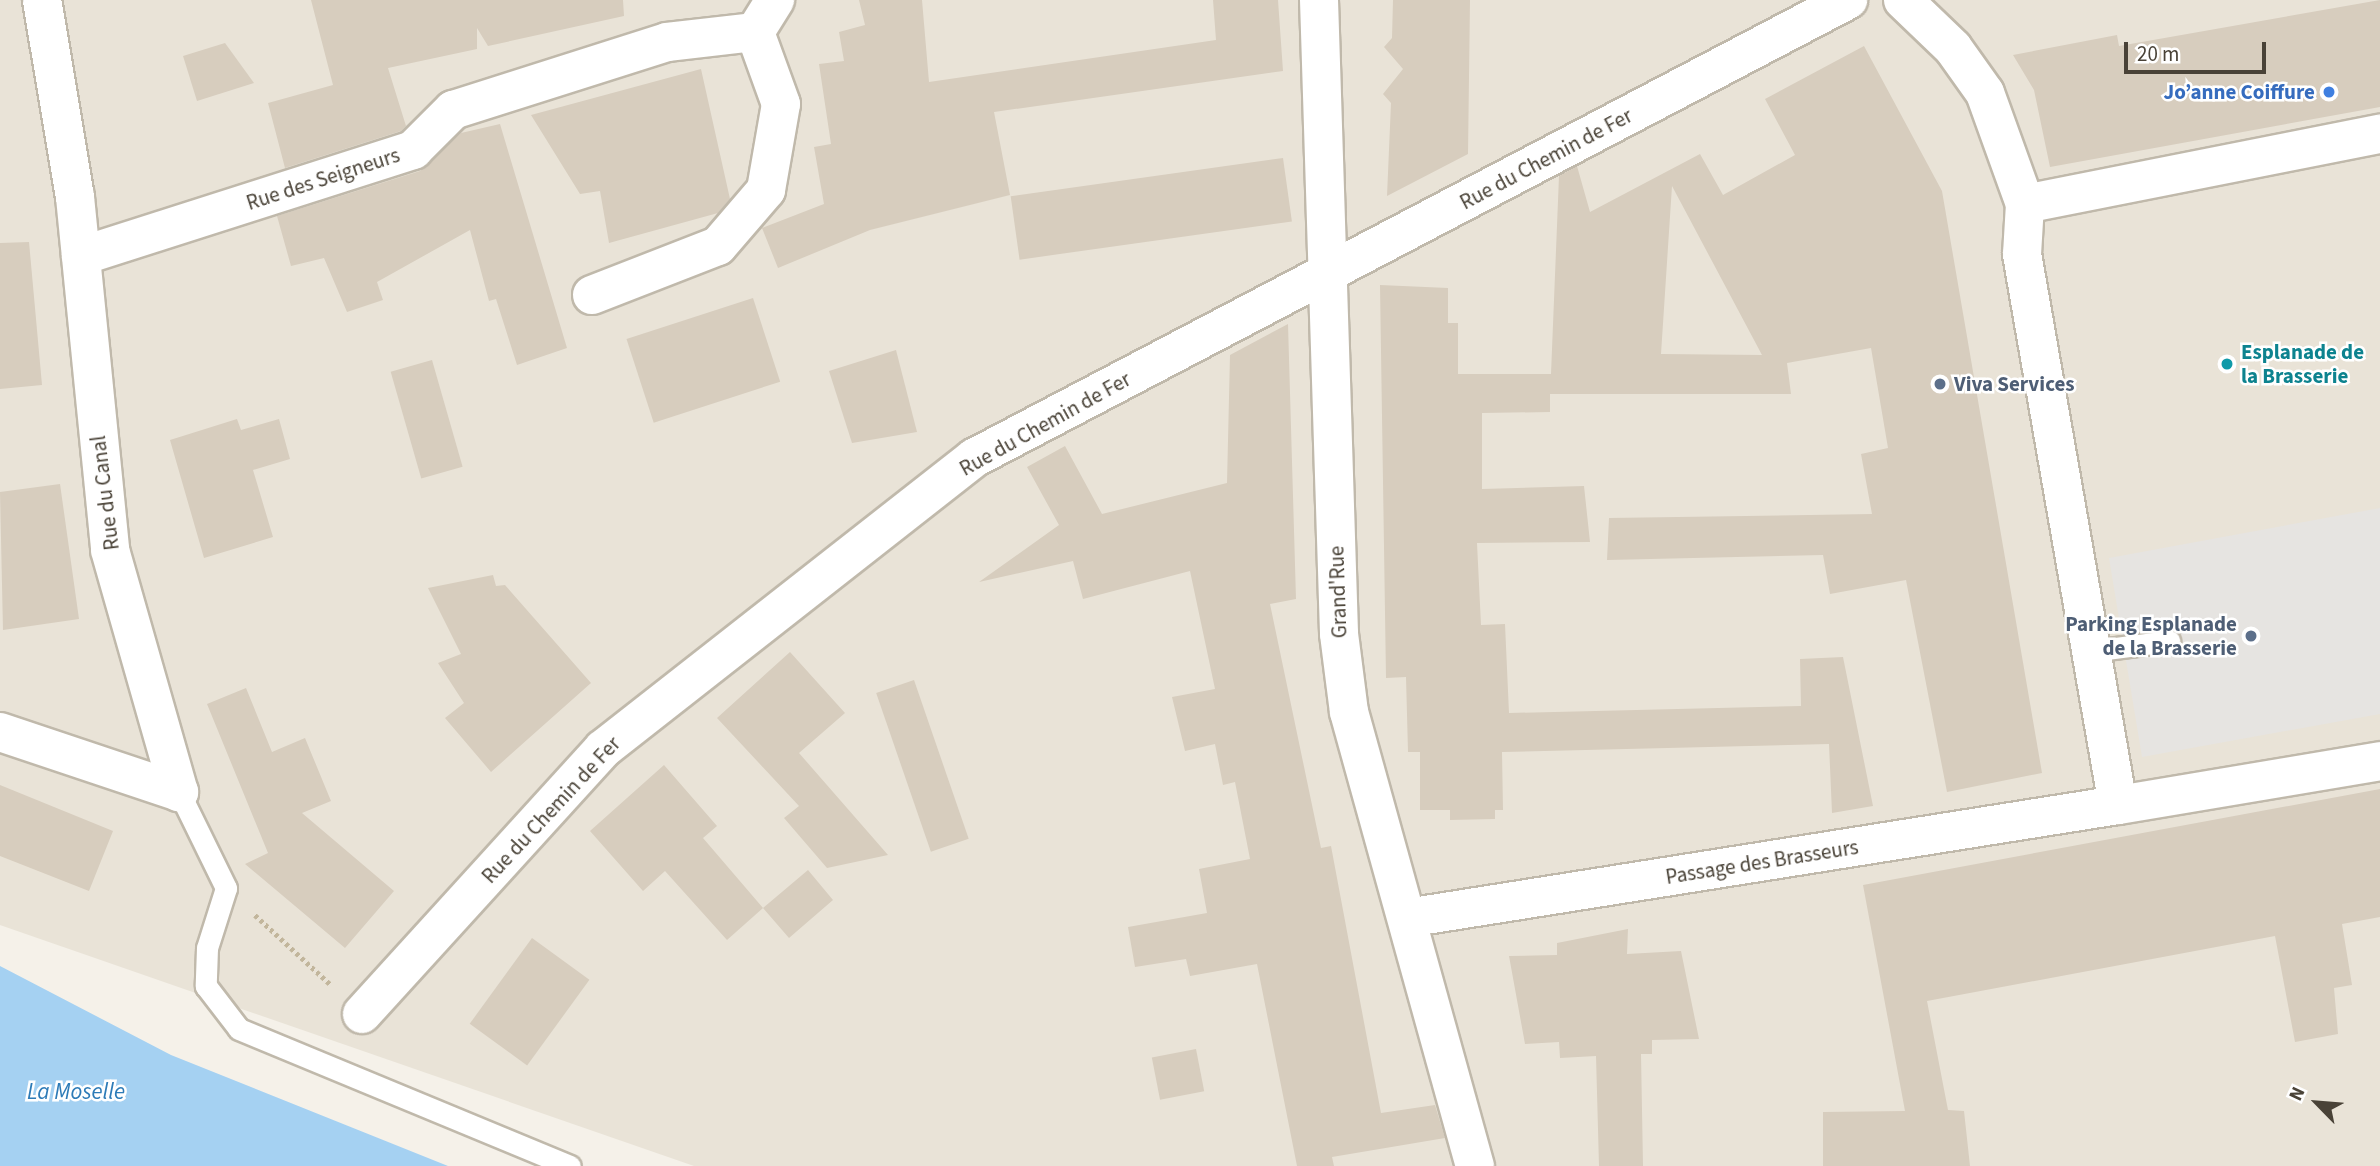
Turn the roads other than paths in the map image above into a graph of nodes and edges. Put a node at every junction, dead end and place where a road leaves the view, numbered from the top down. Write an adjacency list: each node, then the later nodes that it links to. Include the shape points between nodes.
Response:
1 (42, 0): 9 (street, Rue du Canal)
2 (775, 0): 6 (street)
3 (1319, 0): 10 (street, Grand'Rue)
4 (1848, 0): 10 (street, Rue du Chemin de Fer)
5 (1903, 0): 8 (street, via 1953,48 1985,93)
6 (755, 32): 9 (street, Rue des Seigneurs, via 667,42 453,110 413,150); 11 (street, via 781,104 766,190 718,246)
7 (2380, 134): 8 (street)
8 (2025, 204): 13 (street, via 2022,254)
9 (81, 256): 16 (street, Rue du Canal, via 110,550)
10 (1330, 272): 18 (street, Grand'Rue, via 1339,634 1362,778); 19 (street, Rue du Chemin de Fer, via 974,457 603,749)
11 (592, 295)
12 (2169, 640): 13 (lane)
13 (2091, 651): 17 (street)
14 (0, 732): 16 (street)
15 (2380, 761): 17 (street)
16 (179, 792): 20 (lane, via 226,888 207,948 206,986 239,1029)
17 (2118, 805): 18 (street, Passage des Brasseurs)
18 (1407, 918): 21 (street, Grand'Rue)
19 (362, 1014)
20 (570, 1166)
21 (1475, 1166)

